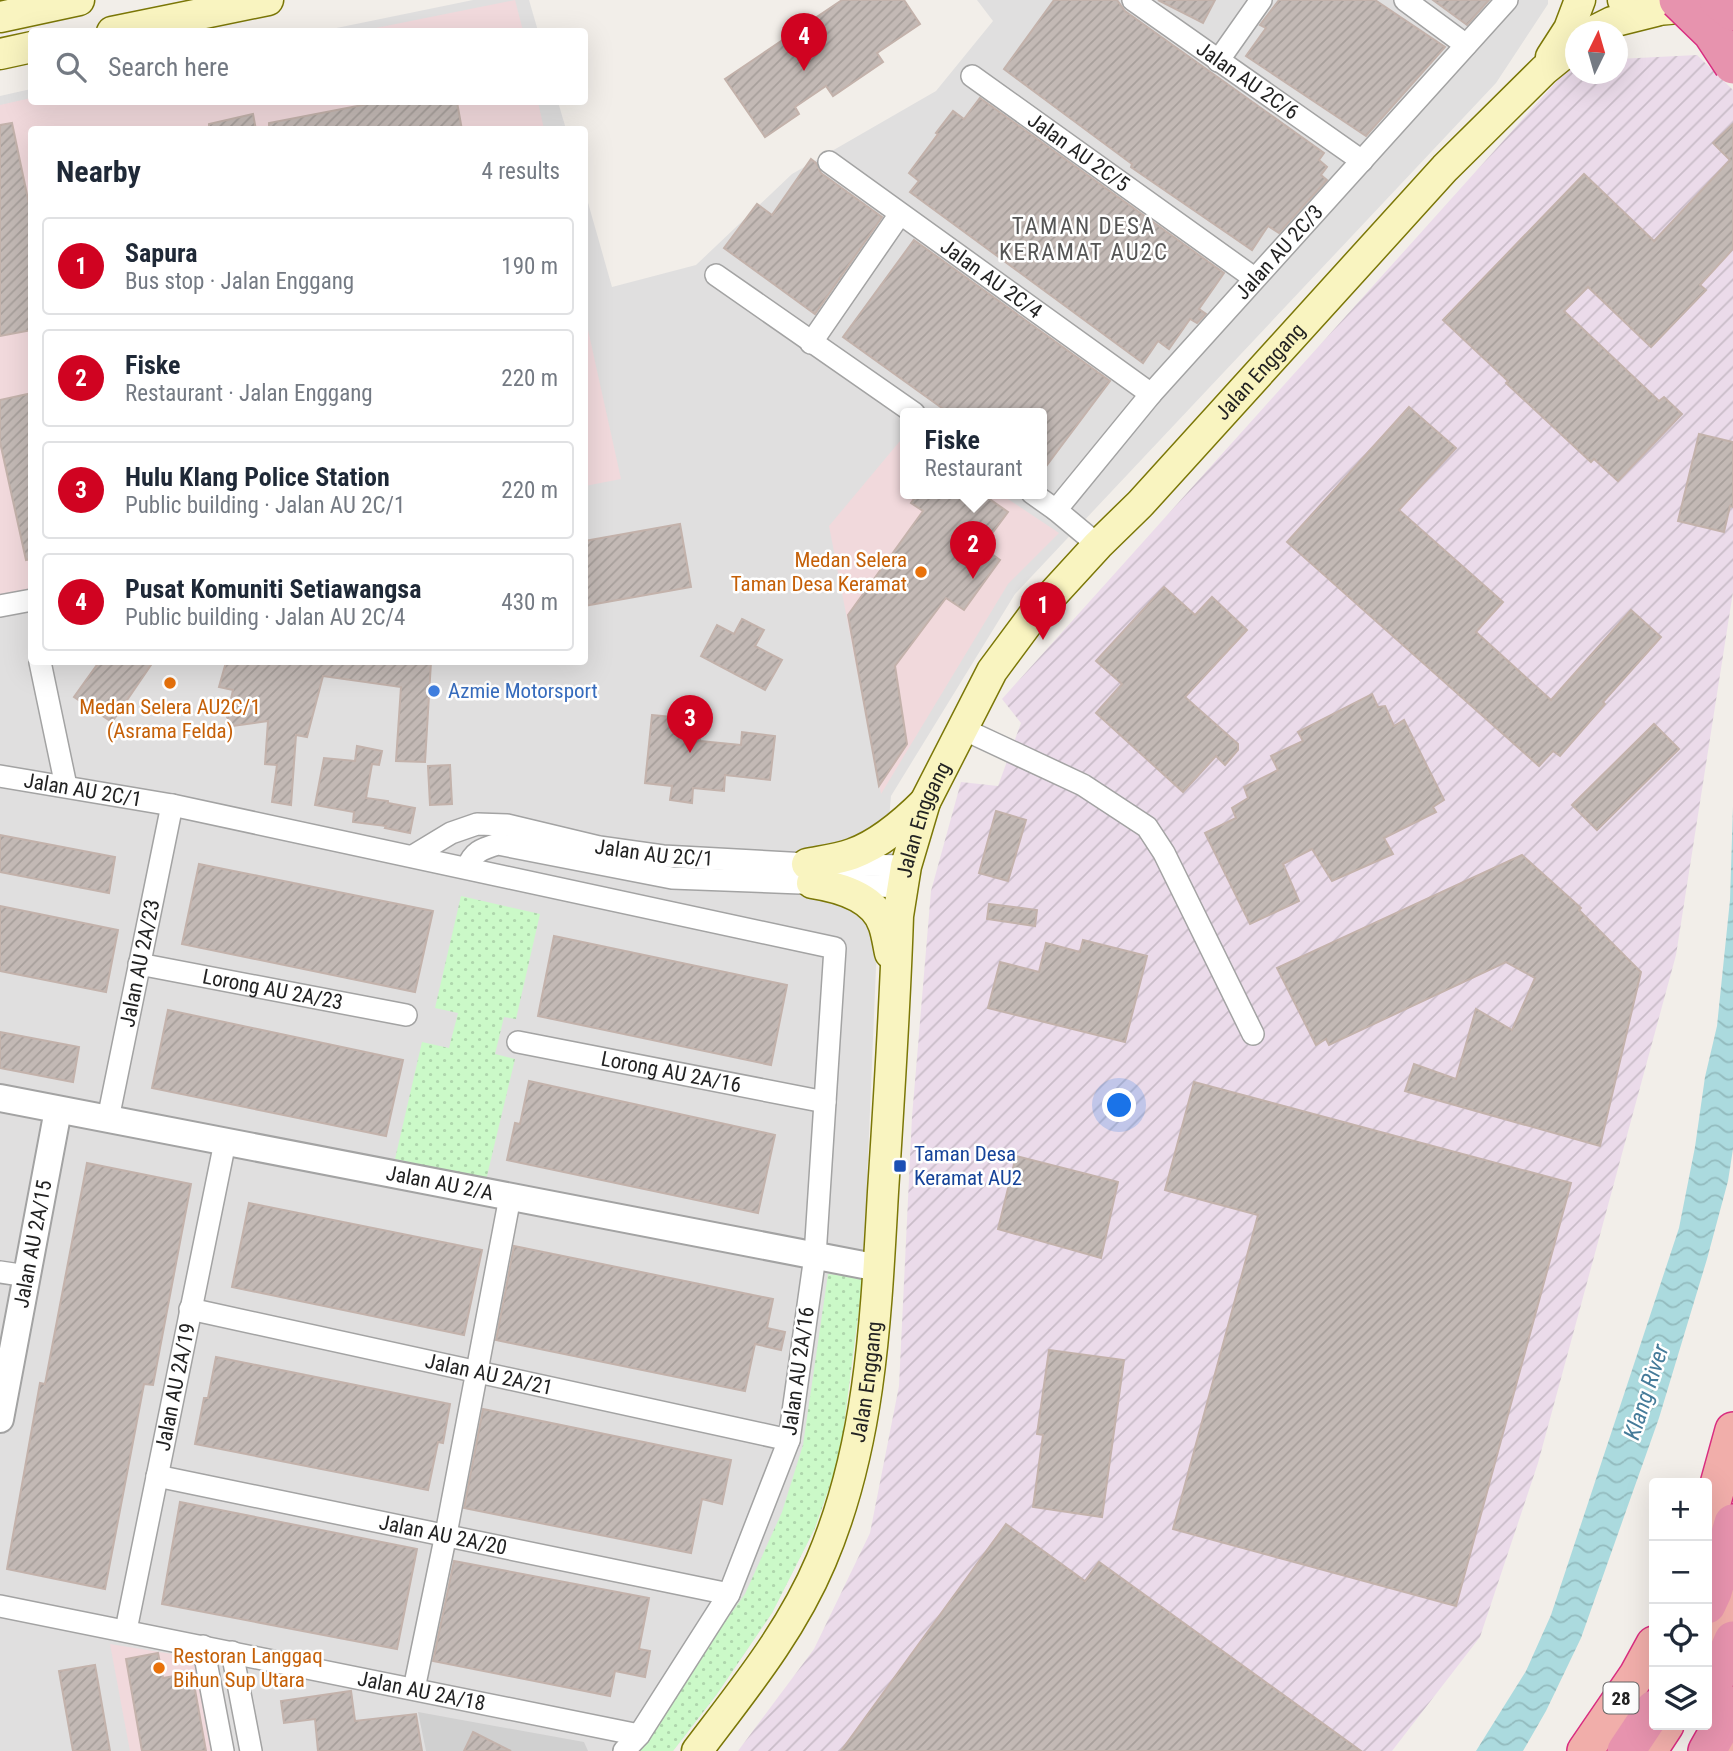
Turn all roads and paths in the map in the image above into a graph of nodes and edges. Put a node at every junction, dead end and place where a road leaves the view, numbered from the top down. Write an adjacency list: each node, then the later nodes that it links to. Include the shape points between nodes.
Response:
1 (79, 0): 10 (main road)
2 (268, 0): 12 (main road)
3 (1133, 0): 17 (street, Jalan AU 2C/6)
4 (1261, 0): 17 (street)
5 (1405, 0): 13 (street)
6 (1507, 0): 13 (street, Jalan AU 2C/3)
7 (1580, 0): 19 (main road, Jalan Enggang, via 1569,29)
8 (1623, 0): 9 (main road, via 1633,6)
9 (1704, 14): 11 (main road); 18 (highway, bridge)
10 (0, 17)
11 (1624, 21)
12 (132, 28)
13 (1466, 45): 21 (street, Jalan AU 2C/3)
14 (28, 48): 16 (main road)
15 (1565, 53): 19 (main road, Jalan Enggang)
16 (0, 54)
17 (1217, 61): 21 (street, Jalan AU 2C/6)
18 (1733, 65)
19 (1544, 69): 31 (main road, Jalan Enggang, via 1445,168)
20 (972, 76): 25 (street, Jalan AU 2C/5)
21 (1362, 161): 25 (street, Jalan AU 2C/3)
22 (829, 162): 23 (street, Jalan AU 2C/4)
23 (900, 214): 26 (street); 27 (street, Jalan AU 2C/4)
24 (716, 275): 26 (street)
25 (1254, 278): 27 (street, Jalan AU 2C/3)
26 (811, 343): 28 (street)
27 (1152, 394): 30 (street, Jalan AU 2C/3)
28 (907, 408)
29 (1040, 499): 30 (street)
30 (1056, 510): 31 (street)
31 (1098, 545): 35 (main road, Jalan Enggang, via 1024,628 992,671)
32 (0, 606): 33 (street)
33 (28, 606)
34 (41, 665): 37 (street)
35 (961, 728): 38 (main road, Jalan Enggang); 48 (street, via 1083,785 1147,827)
36 (0, 776): 37 (street, Jalan AU 2C/1)
37 (66, 786): 39 (street, Jalan AU 2C/1)
38 (925, 802): 42 (main road, via 904,823); 43 (main road, Jalan Enggang)
39 (172, 805): 40 (street, Jalan AU 2C/1); 45 (street, Jalan AU 2A/23)
40 (413, 856): 41 (street, Jalan AU 2C/1); 42 (street, Jalan AU 2C/1, via 451,833 477,824 508,825 599,847)
41 (467, 868): 42 (street, Jalan AU 2C/1, via 472,855 498,844 672,878); 44 (street, Jalan AU 2C/1)
42 (810, 873): 43 (street, Jalan AU 2C/1); 46 (main road, via 854,895 884,923)
43 (904, 876): 46 (main road, Jalan Enggang)
44 (835, 948): 51 (street, Jalan AU 2A/16)
45 (139, 964): 47 (street, Lorong AU 2A/23); 53 (street, Jalan AU 2A/23)
46 (896, 981): 57 (main road, Jalan Enggang)
47 (406, 1015)
48 (1253, 1034)
49 (518, 1042): 51 (street, Lorong AU 2A/16)
50 (0, 1098): 52 (street, Jalan AU 2/A)
51 (825, 1102): 56 (street, Jalan AU 2A/16)
52 (58, 1110): 53 (street, Jalan AU 2/A); 59 (street, Jalan AU 2A/15)
53 (108, 1119): 54 (street, Jalan AU 2/A)
54 (225, 1142): 55 (street, Jalan AU 2/A); 60 (street, Jalan AU 2A/19)
55 (510, 1197): 56 (street, Jalan AU 2/A); 61 (street)
56 (815, 1256): 57 (street, Jalan AU 2/A); 64 (street, Jalan AU 2A/16)
57 (879, 1268): 89 (main road, Jalan Enggang, via 856,1453 841,1510 800,1607)
58 (0, 1272): 59 (street)
59 (27, 1276): 62 (street, Jalan AU 2A/15)
60 (190, 1309): 61 (street, Jalan AU 2A/21); 65 (street, Jalan AU 2A/19)
61 (477, 1372): 64 (street, Jalan AU 2A/21); 68 (street)
62 (0, 1419)
63 (1733, 1430): 66 (highway)
64 (789, 1440): 70 (street, Jalan AU 2A/16)
65 (157, 1476): 68 (street, Jalan AU 2A/20); 73 (street, Jalan AU 2A/19)
66 (1712, 1506)
67 (1733, 1522): 71 (highway)
68 (446, 1535): 70 (street, Jalan AU 2A/20); 80 (street)
69 (1733, 1591): 74 (highway)
70 (729, 1594): 85 (street, Jalan AU 2A/16)
71 (1707, 1604)
72 (0, 1606): 73 (street, Jalan AU 2A/18)
73 (126, 1630): 76 (street, Jalan AU 2A/18)
74 (1712, 1639)
75 (1733, 1640): 79 (highway)
76 (203, 1646): 77 (street, Jalan AU 2A/18); 86 (street)
77 (232, 1652): 80 (street, Jalan AU 2A/18); 87 (street)
78 (1649, 1653): 90 (highway, 28)
79 (1712, 1687)
80 (414, 1689): 85 (street, Jalan AU 2A/18)
81 (1733, 1705): 94 (highway)
82 (1649, 1716): 91 (highway)
83 (1663, 1730): 92 (highway, 28)
84 (1691, 1730): 93 (highway)
85 (639, 1735): 88 (street, Jalan AU 2A/16)
86 (223, 1751)
87 (251, 1751)
88 (624, 1751)
89 (697, 1751)
90 (1585, 1751)
91 (1626, 1751)
92 (1649, 1751)
93 (1680, 1751)
94 (1707, 1751)

